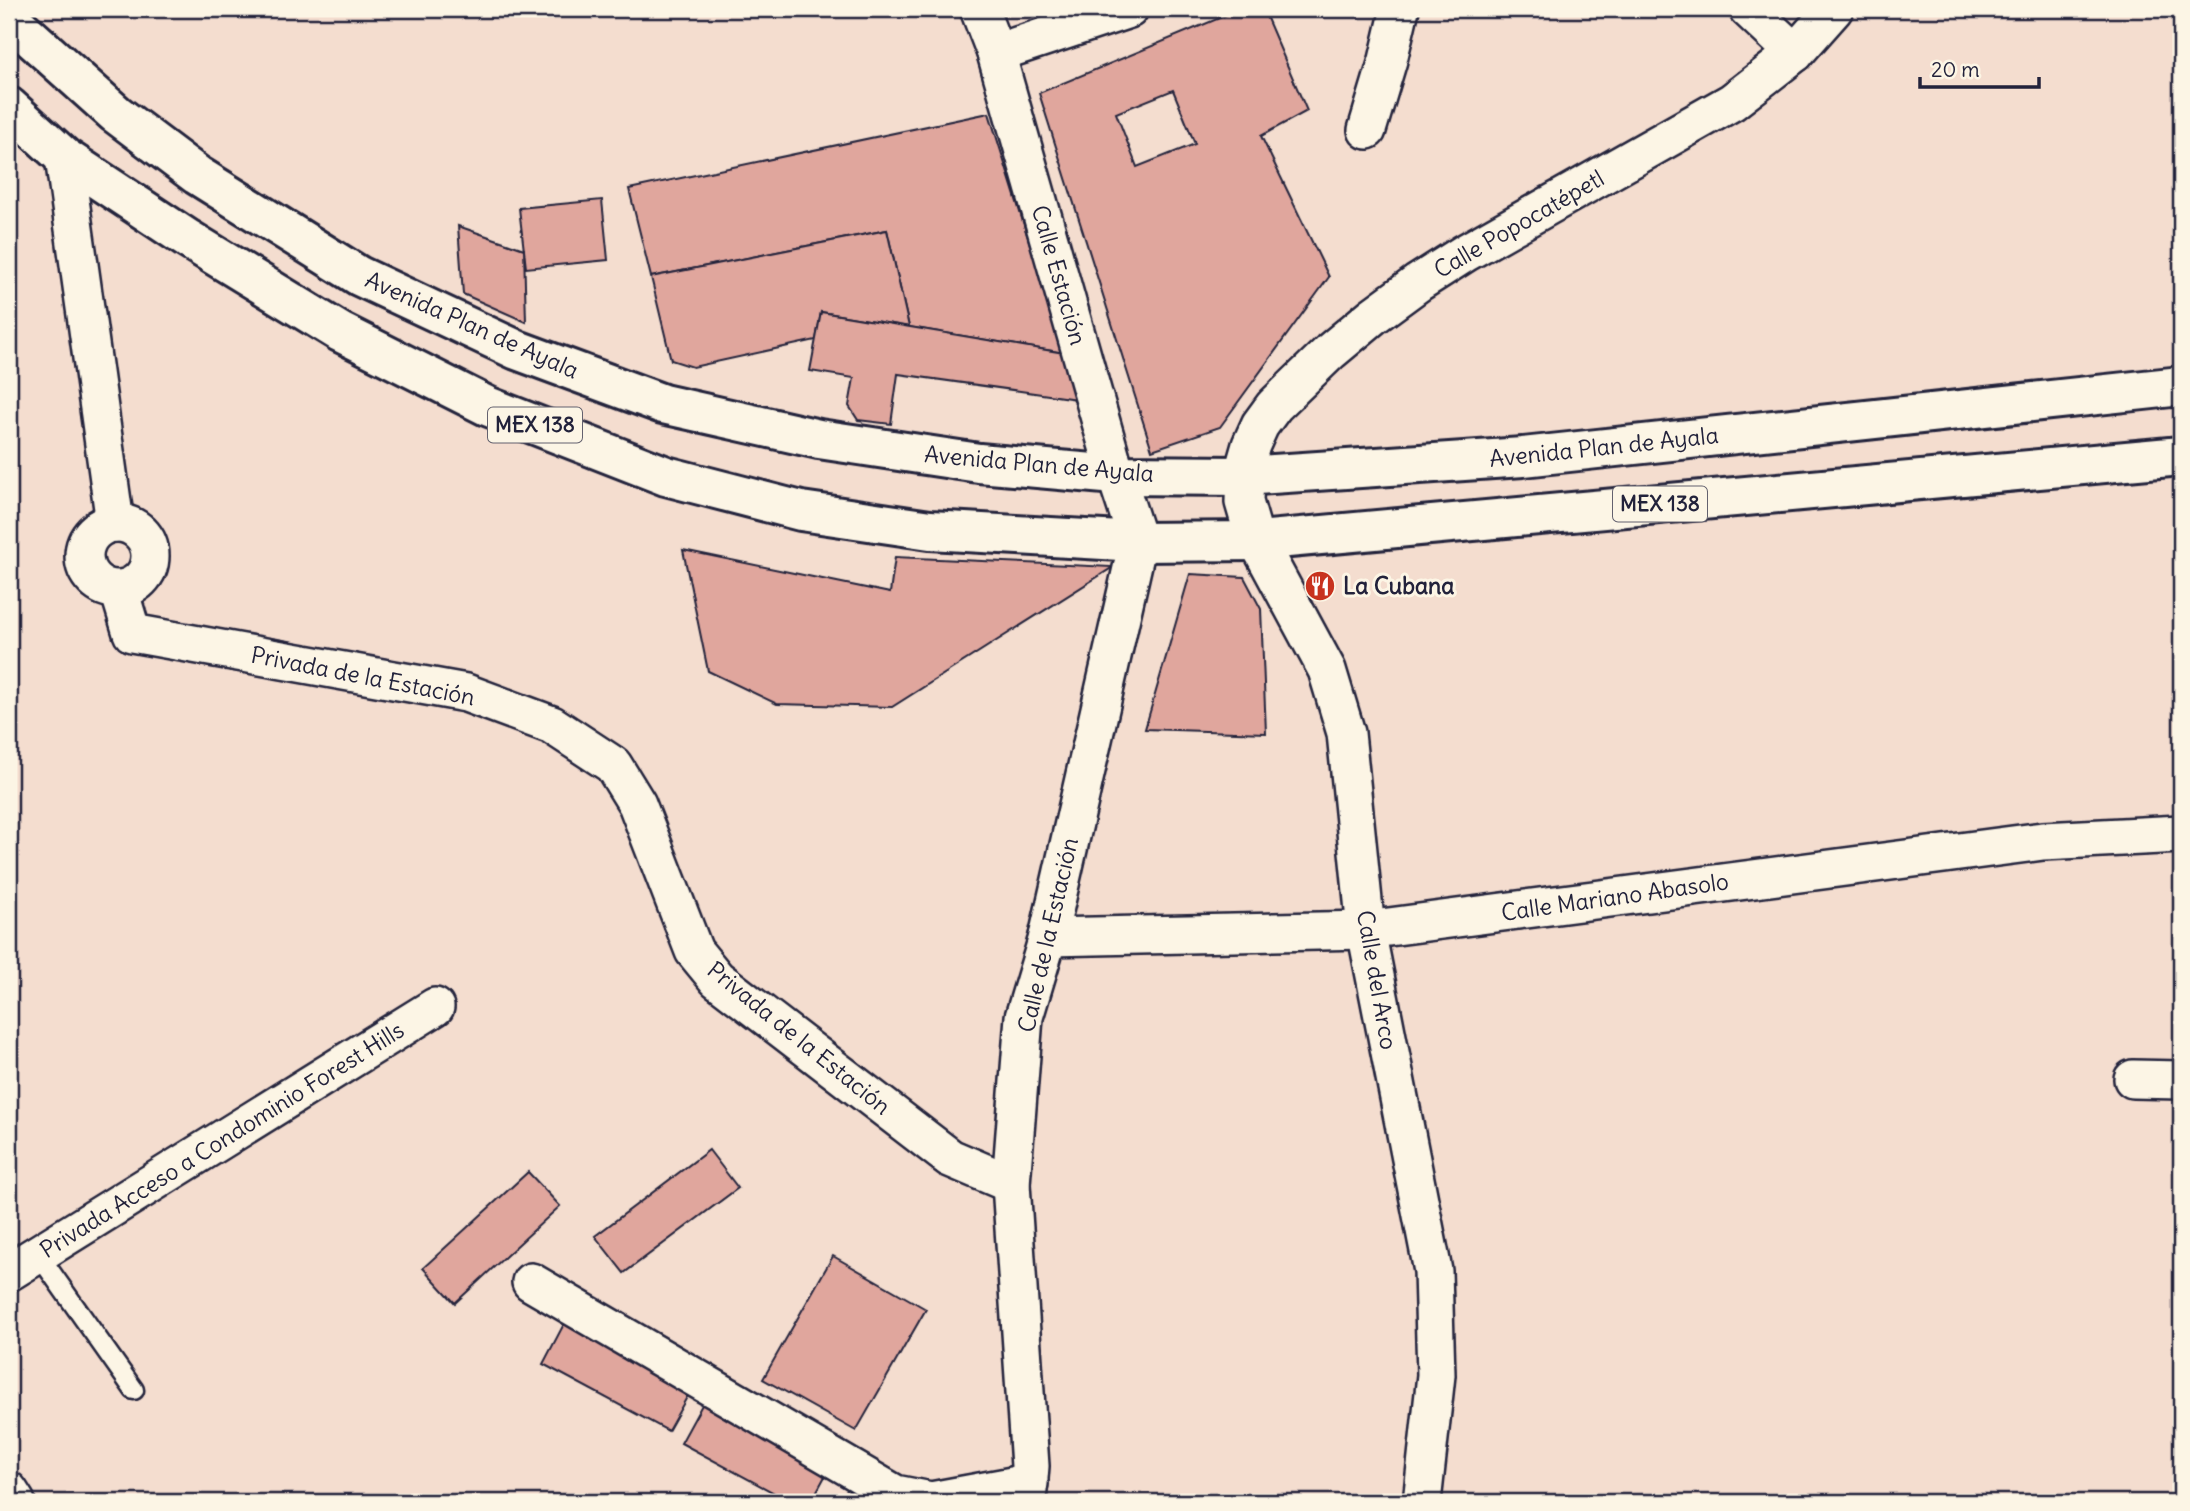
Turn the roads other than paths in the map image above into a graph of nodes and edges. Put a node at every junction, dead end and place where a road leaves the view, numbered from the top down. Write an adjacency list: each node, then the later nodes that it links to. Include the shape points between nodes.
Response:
1 (979, 9): 7 (street, Calle Estación)
2 (1129, 9): 7 (street)
3 (1400, 9): 10 (street)
4 (1748, 9): 8 (street)
5 (1834, 9): 8 (street, Calle Popocatépetl)
6 (9, 18): 14 (main road, Avenida Plan de Ayala / MEX 138, via 116,114 197,175 359,276 517,350 663,404 819,439 979,463)
7 (996, 53): 14 (street, Calle Estación)
8 (1795, 53): 15 (street, Calle Popocatépetl, via 1732,102 1465,253 1373,316 1274,406 1251,444)
9 (9, 107): 11 (main road, MEX 138)
10 (1367, 130)
11 (64, 157): 17 (main road, MEX 138, via 340,332 487,406 666,476 800,511 930,530); 24 (street, Privada de la Estación, via 115,523 96,531 84,548 86,569 99,585 119,590 132,633 466,693 552,725 613,765 637,804 694,951 717,979 950,1158)
12 (2181, 386): 15 (main road, Avenida Plan de Ayala / MEX 138, via 1523,457)
13 (2181, 456): 16 (main road, MEX 138)
14 (1116, 475): 15 (main road, Avenida Plan de Ayala / MEX 138); 17 (street, Calle Estación)
15 (1243, 476): 16 (street, Calle del Arco, via 1244,502)
16 (1257, 541): 17 (main road, MEX 138); 19 (street, Calle del Arco, via 1327,670 1346,733)
17 (1138, 542): 20 (street, Calle de la Estación)
18 (2181, 834): 19 (street, Calle Mariano Abasolo, via 2043,841)
19 (1366, 930): 20 (street, Calle Mariano Abasolo); 31 (street, Calle del Arco, via 1433,1271 1436,1375)
20 (1048, 937): 24 (street, Calle de la Estación, via 1024,1017)
21 (435, 1007): 25 (street, Privada Acceso a Condominio Forest Hills)
22 (2133, 1079): 23 (street)
23 (2181, 1080)
24 (1011, 1184): 29 (street, Calle de la Estación)
25 (23, 1263): 27 (lane)
26 (531, 1282): 29 (street, via 895,1494 932,1501)
27 (134, 1390)
28 (9, 1491): 30 (street)
29 (1028, 1492)
30 (16, 1502)
31 (1422, 1502)

